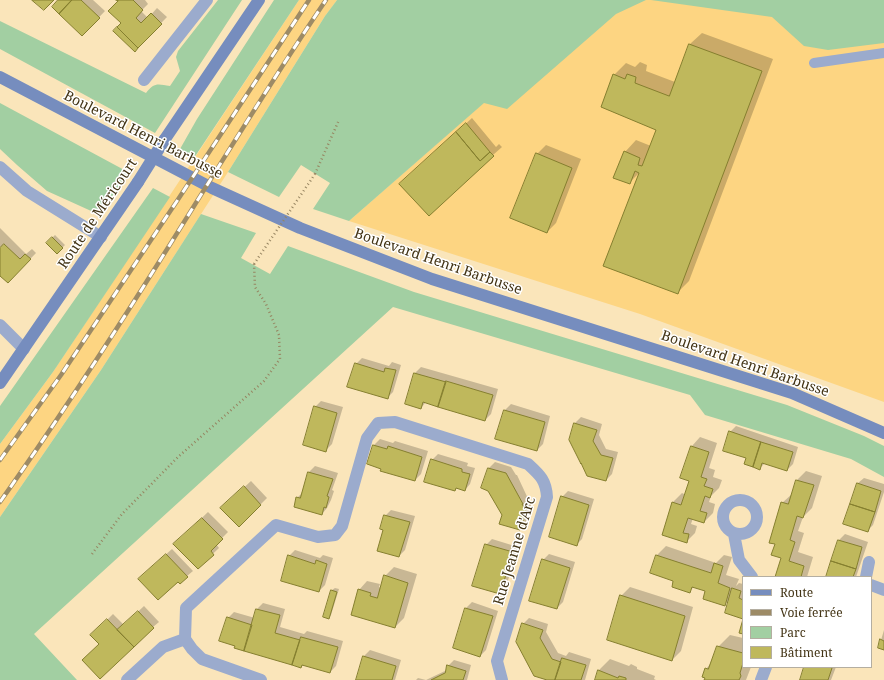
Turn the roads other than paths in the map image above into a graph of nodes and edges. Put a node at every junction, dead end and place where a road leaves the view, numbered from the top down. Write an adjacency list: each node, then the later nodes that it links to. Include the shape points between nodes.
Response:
1 (207, 0): 6 (street)
2 (259, 0): 8 (main road, Route de Méricourt, bridge)
3 (884, 53): 4 (lane)
4 (814, 64)
5 (0, 77): 12 (main road, Boulevard Henri Barbusse, via 212,188 300,228 432,279 792,393)
6 (144, 80)
7 (0, 167): 8 (street, via 27,191)
8 (101, 237): 10 (main road, Route de Méricourt)
9 (0, 325): 10 (street)
10 (24, 349): 11 (main road, Route de Méricourt)
11 (0, 383)
12 (884, 433)
13 (734, 534): 15 (street, via 739,560)
14 (869, 562): 16 (street)
15 (751, 576)
16 (866, 576)
17 (872, 585): 18 (street)
18 (884, 590)
19 (185, 639): 21 (street, via 202,659); 22 (street, via 163,647); 23 (street, Rue Jeanne d'Arc, via 186,608 276,525 318,537 335,535 342,526 367,438 378,423 394,422 528,464 540,475 546,486 547,497 497,661)
20 (766, 668): 24 (street)
21 (255, 679)
22 (127, 680)
23 (502, 680)
24 (761, 680)

